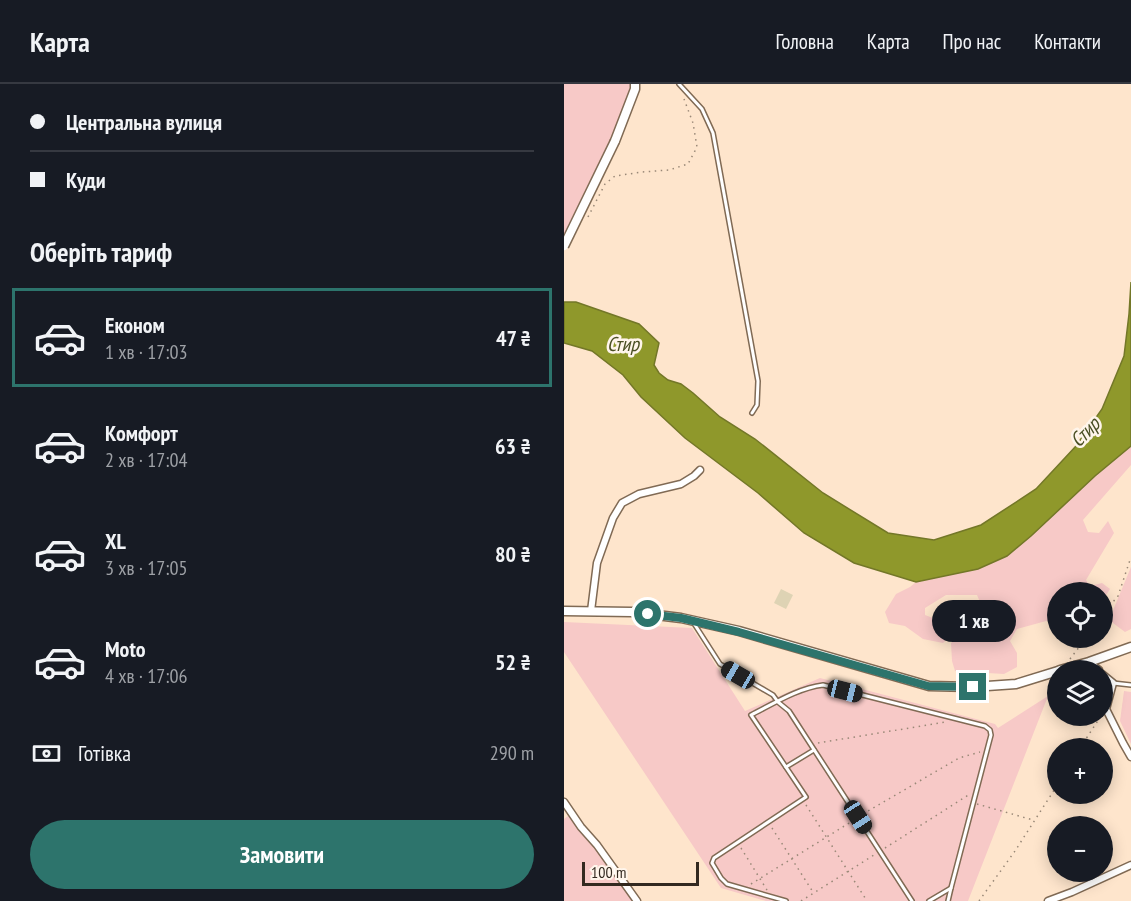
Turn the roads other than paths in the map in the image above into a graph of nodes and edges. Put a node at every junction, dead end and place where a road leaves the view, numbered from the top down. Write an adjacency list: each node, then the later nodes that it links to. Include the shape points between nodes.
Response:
1 (635, 84): 3 (street, bridge, via 615,141)
2 (679, 84): 4 (lane, via 702,109 713,133 758,381 757,405)
3 (564, 246)
4 (752, 413)
5 (700, 470): 7 (street, via 681,484 639,494 622,503 597,563)
6 (564, 610): 7 (street)
7 (591, 611): 8 (street)
8 (693, 620): 11 (street, via 928,686 1016,684); 14 (lane, via 720,664 773,695)
9 (1131, 647): 10 (street)
10 (1095, 660)
11 (1047, 675)
12 (1113, 683): 13 (lane)
13 (1131, 685)
14 (778, 702): 16 (lane, via 789,711); 18 (lane, via 751,715); 21 (lane, via 813,686 823,686 990,730)
15 (1113, 723): 17 (street)
16 (814, 750): 18 (lane); 24 (lane)
17 (1131, 757)
18 (786, 767): 23 (lane, via 806,797 712,863 727,884)
19 (564, 802): 22 (street)
20 (1131, 865): 27 (street)
21 (951, 888): 25 (lane); 26 (lane)
22 (637, 901)
23 (786, 901)
24 (912, 901)
25 (929, 901)
26 (948, 901)
27 (1048, 901)

